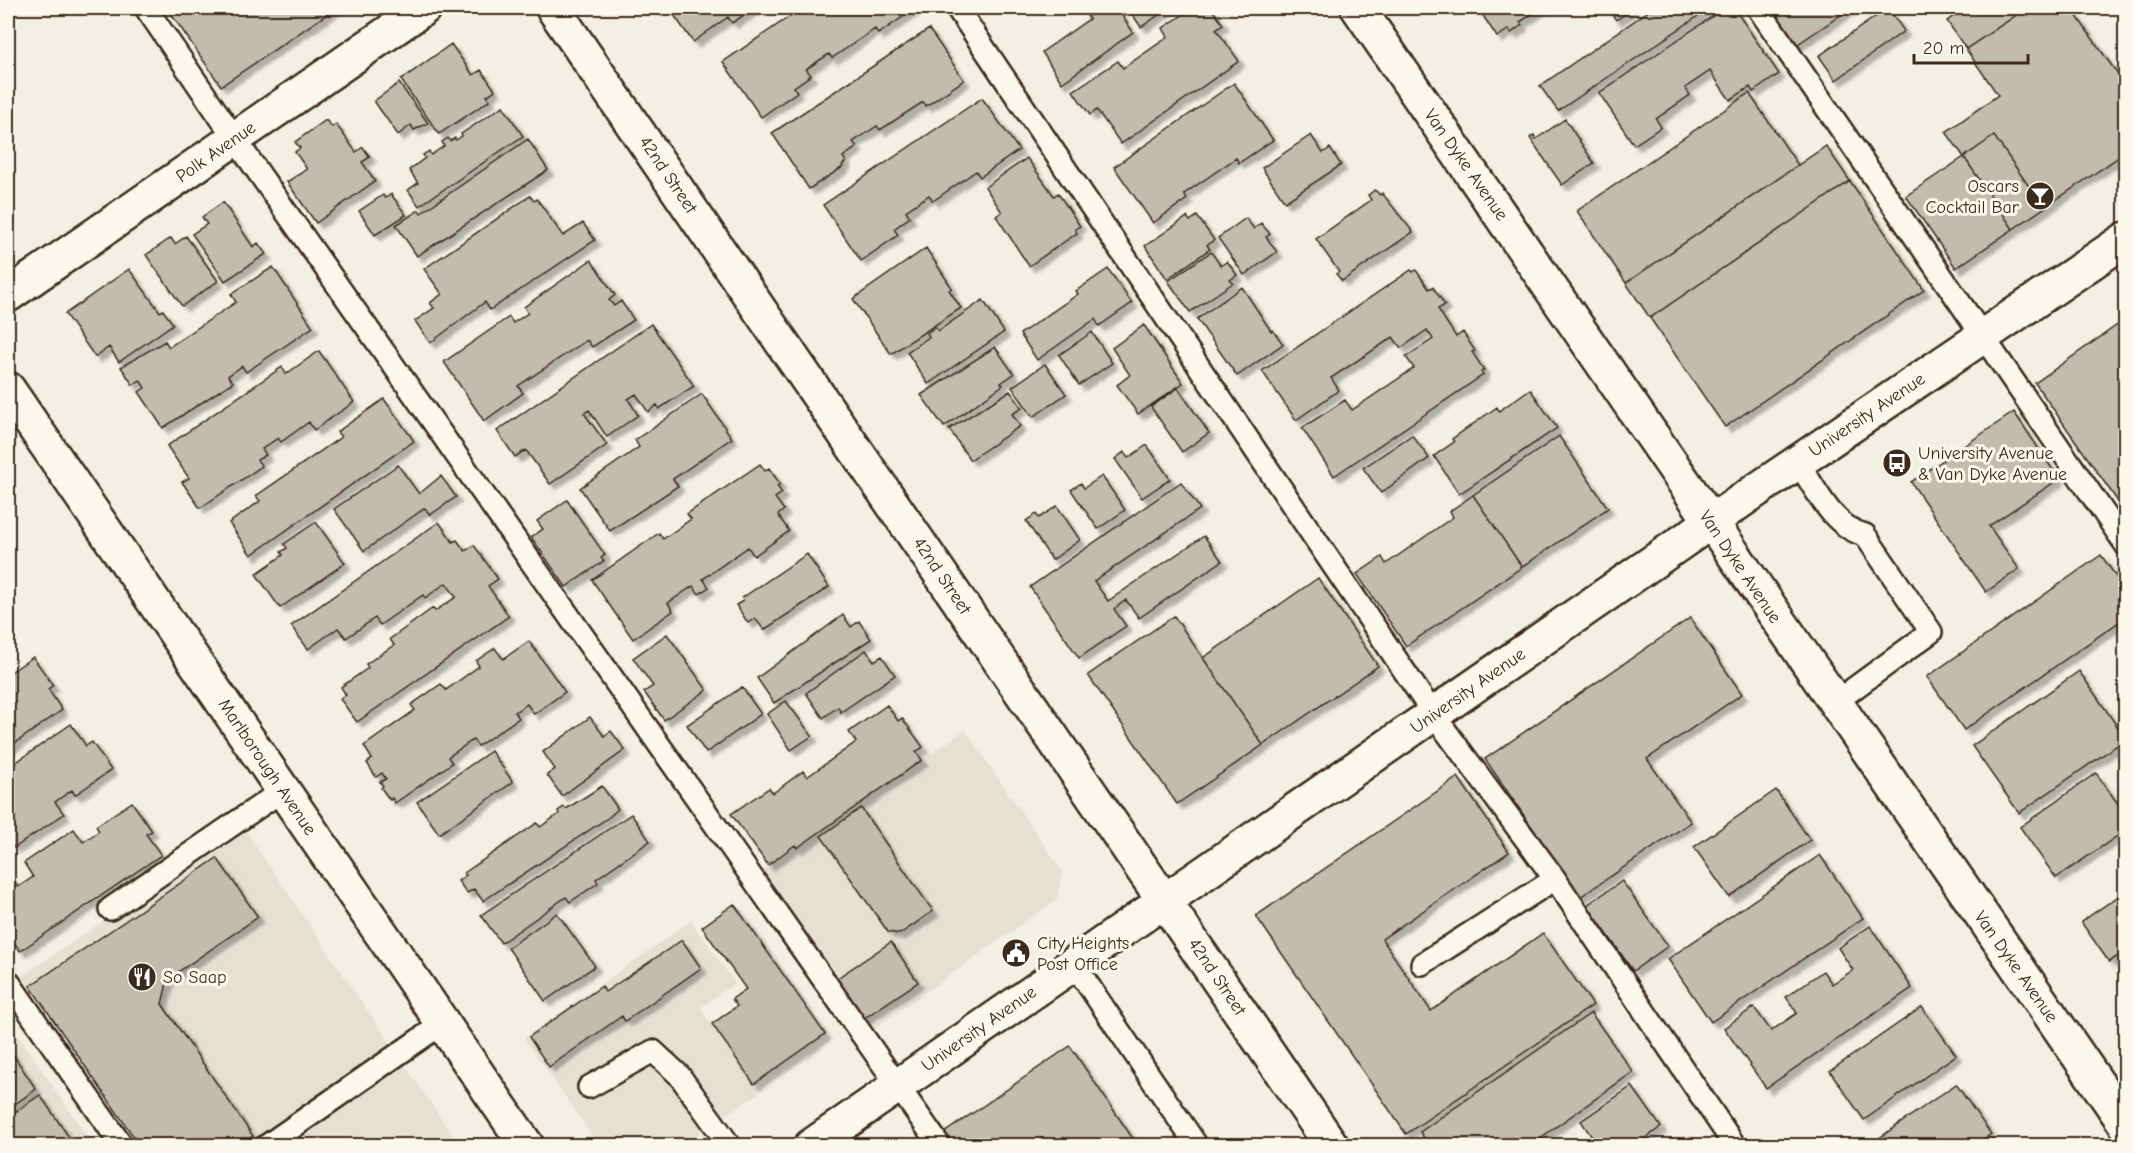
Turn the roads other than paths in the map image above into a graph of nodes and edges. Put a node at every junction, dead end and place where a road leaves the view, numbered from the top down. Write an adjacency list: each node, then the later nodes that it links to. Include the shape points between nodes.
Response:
1 (146, 8): 7 (lane)
2 (424, 8): 7 (street, Polk Avenue)
3 (553, 8): 19 (street, 42nd Street)
4 (957, 8): 16 (lane)
5 (1358, 8): 13 (street, Van Dyke Avenue)
6 (1758, 8): 10 (lane)
7 (234, 139): 9 (street, Polk Avenue); 25 (lane)
8 (2126, 238): 10 (street, University Avenue)
9 (8, 295)
10 (1981, 337): 12 (street, University Avenue); 14 (lane)
11 (8, 389): 17 (street, Marlborough Avenue)
12 (1798, 462): 13 (street, University Avenue); 15 (lane, via 1837,519 1849,531 1865,535 1931,632)
13 (1710, 523): 15 (street, Van Dyke Avenue); 16 (street, University Avenue)
14 (2123, 535)
15 (1834, 703): 27 (street, Van Dyke Avenue)
16 (1434, 715): 18 (lane); 19 (street, University Avenue)
17 (283, 790): 20 (lane); 24 (street, Marlborough Avenue)
18 (1555, 879): 22 (lane); 36 (lane)
19 (1165, 902): 21 (street, University Avenue); 28 (street, 42nd Street)
20 (110, 909)
21 (1074, 964): 25 (street, University Avenue); 35 (lane)
22 (1422, 964)
23 (8, 981): 29 (lane)
24 (443, 1023): 30 (lane); 31 (street, Marlborough Avenue)
25 (899, 1085): 33 (street, University Avenue); 34 (lane)
26 (589, 1087): 32 (lane, via 652,1051 679,1075)
27 (2126, 1125)
28 (1331, 1145)
29 (122, 1146)
30 (266, 1146)
31 (527, 1146)
32 (730, 1146)
33 (811, 1146)
34 (940, 1146)
35 (1197, 1146)
36 (1735, 1146)

